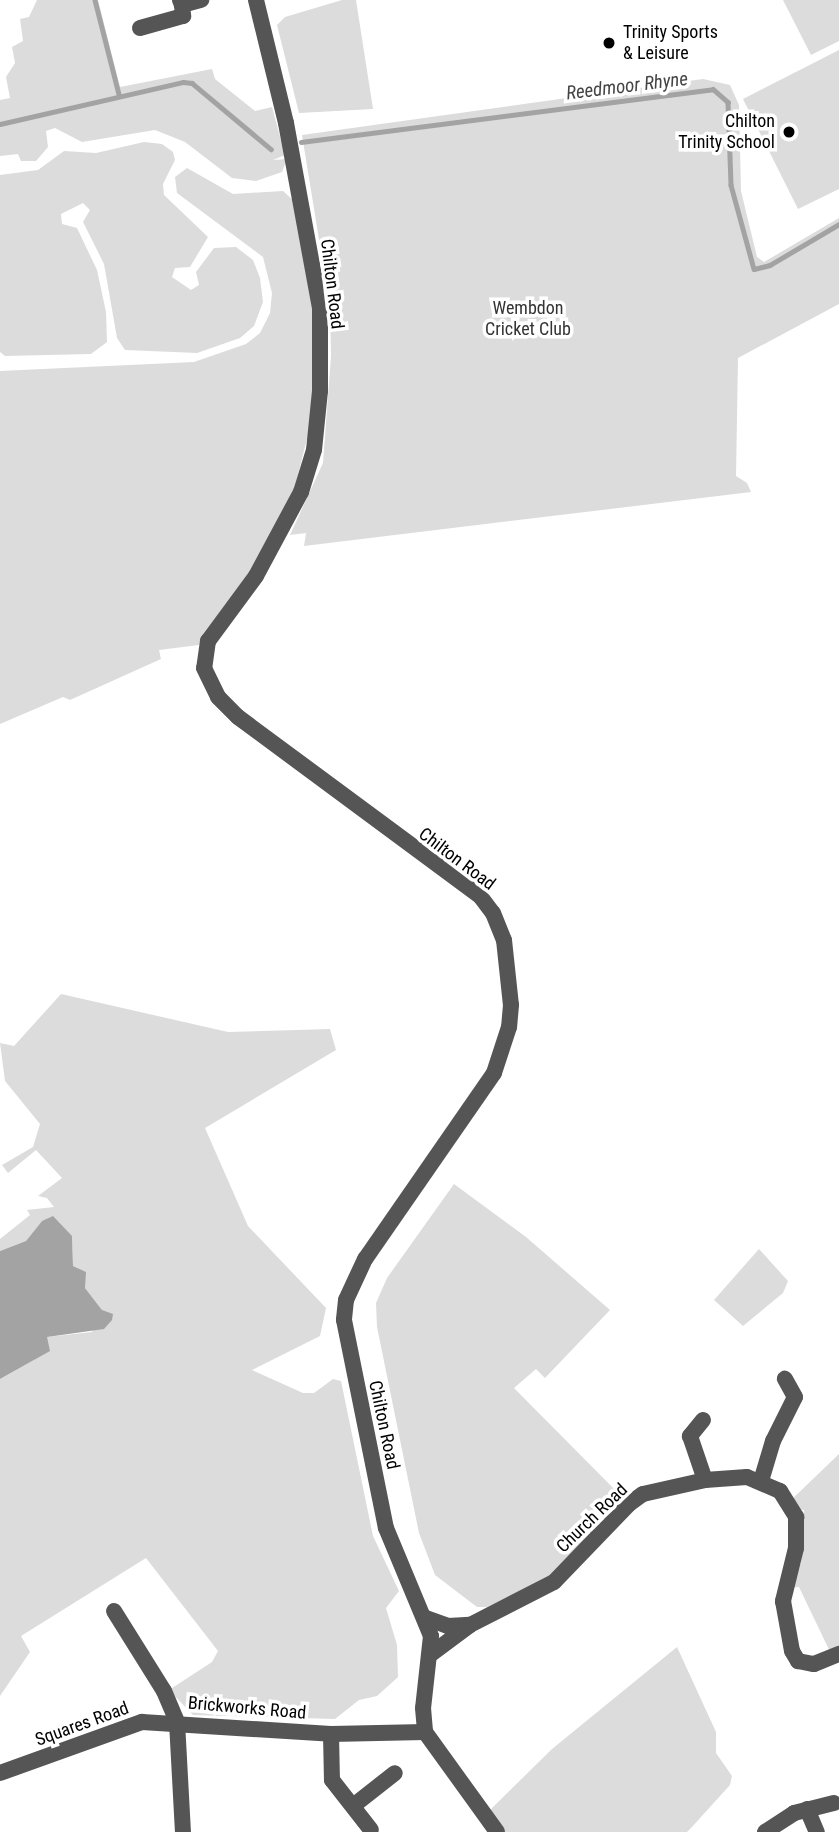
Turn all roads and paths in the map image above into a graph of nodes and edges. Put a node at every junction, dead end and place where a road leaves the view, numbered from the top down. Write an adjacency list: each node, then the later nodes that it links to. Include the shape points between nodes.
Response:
1 (201, 0): 3 (street)
2 (256, 0): 10 (street, Chilton Road, via 286,122 320,308 320,391 314,450 301,492 256,576 208,641 206,677 238,717 480,896 499,928 511,977 509,1027 494,1073 371,1250 346,1300 346,1343 386,1528)
3 (181, 3): 4 (street, via 183,16)
4 (140, 28)
5 (785, 1379): 8 (street, via 795,1397 769,1450)
6 (703, 1420): 7 (street, via 690,1436)
7 (705, 1480): 8 (street, Church Road, via 747,1477); 11 (street, Church Road, via 643,1494 554,1582)
8 (761, 1481): 13 (street, via 786,1497 796,1517 796,1548 783,1601 792,1651 798,1661 814,1664)
9 (114, 1611): 14 (street, via 164,1691)
10 (426, 1618): 11 (street, via 448,1626); 12 (street, Chilton Road)
11 (470, 1625): 12 (street, Church Road)
12 (431, 1654): 15 (street, Chilton Road, via 423,1708)
13 (839, 1654)
14 (177, 1722): 16 (street, Brickworks Road); 17 (street, Squares Road, via 122,1727); 23 (street, Brickworks Road)
15 (425, 1732): 16 (street, Brickworks Road); 24 (street)
16 (331, 1734): 20 (street, via 332,1780)
17 (0, 1773)
18 (396, 1773): 20 (street)
19 (834, 1803): 21 (street)
20 (353, 1806): 22 (street)
21 (807, 1809): 25 (street); 26 (street)
22 (371, 1830)
23 (183, 1832)
24 (497, 1832)
25 (765, 1832)
26 (817, 1832)

